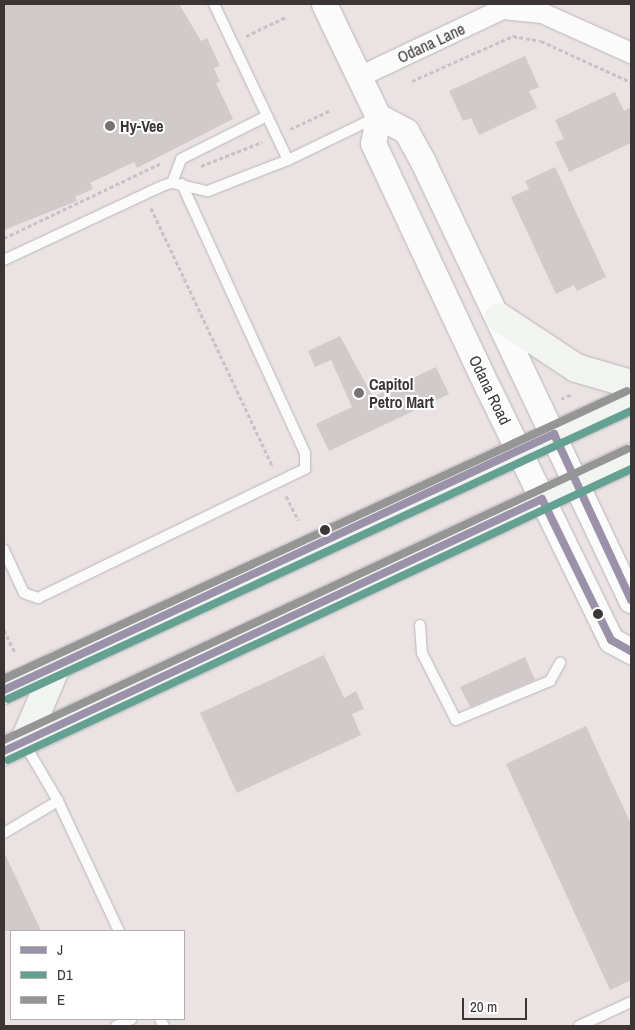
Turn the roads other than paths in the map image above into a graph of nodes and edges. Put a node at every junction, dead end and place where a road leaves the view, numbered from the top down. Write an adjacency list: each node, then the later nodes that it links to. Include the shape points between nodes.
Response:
1 (214, 4): 6 (lane)
2 (324, 4): 5 (street)
3 (501, 6): 4 (street, Odana Lane, via 542,13); 5 (street, Odana Lane)
4 (631, 53)
5 (359, 77): 7 (street)
6 (267, 116): 8 (lane); 9 (lane, via 182,159)
7 (378, 116): 8 (lane); 11 (street, via 406,131); 15 (street, Odana Road, via 373,143)
8 (288, 160): 9 (lane, via 208,190)
9 (177, 184): 10 (lane); 19 (lane, via 305,453 305,469 38,598 24,593)
10 (4, 260)
11 (499, 317): 12 (main road, via 576,368); 14 (street)
12 (631, 384)
13 (631, 400): 14 (main road)
14 (554, 434): 15 (main road); 17 (street)
15 (519, 448): 18 (street, Odana Road); 24 (main road)
16 (631, 458): 17 (main road)
17 (577, 483): 18 (main road); 20 (street)
18 (542, 499): 22 (street, Odana Road, via 612,640); 26 (main road)
19 (4, 550)
20 (631, 600)
21 (420, 624): 23 (lane, via 422,654 456,720 550,682)
22 (631, 651)
23 (560, 663)
24 (57, 665): 25 (main road); 26 (main road)
25 (4, 689)
26 (14, 746): 27 (lane)
27 (58, 801): 28 (lane); 29 (lane)
28 (4, 833)
29 (120, 930)
30 (631, 1002): 33 (lane)
31 (130, 1020): 32 (lane)
32 (116, 1026)
33 (579, 1026)

